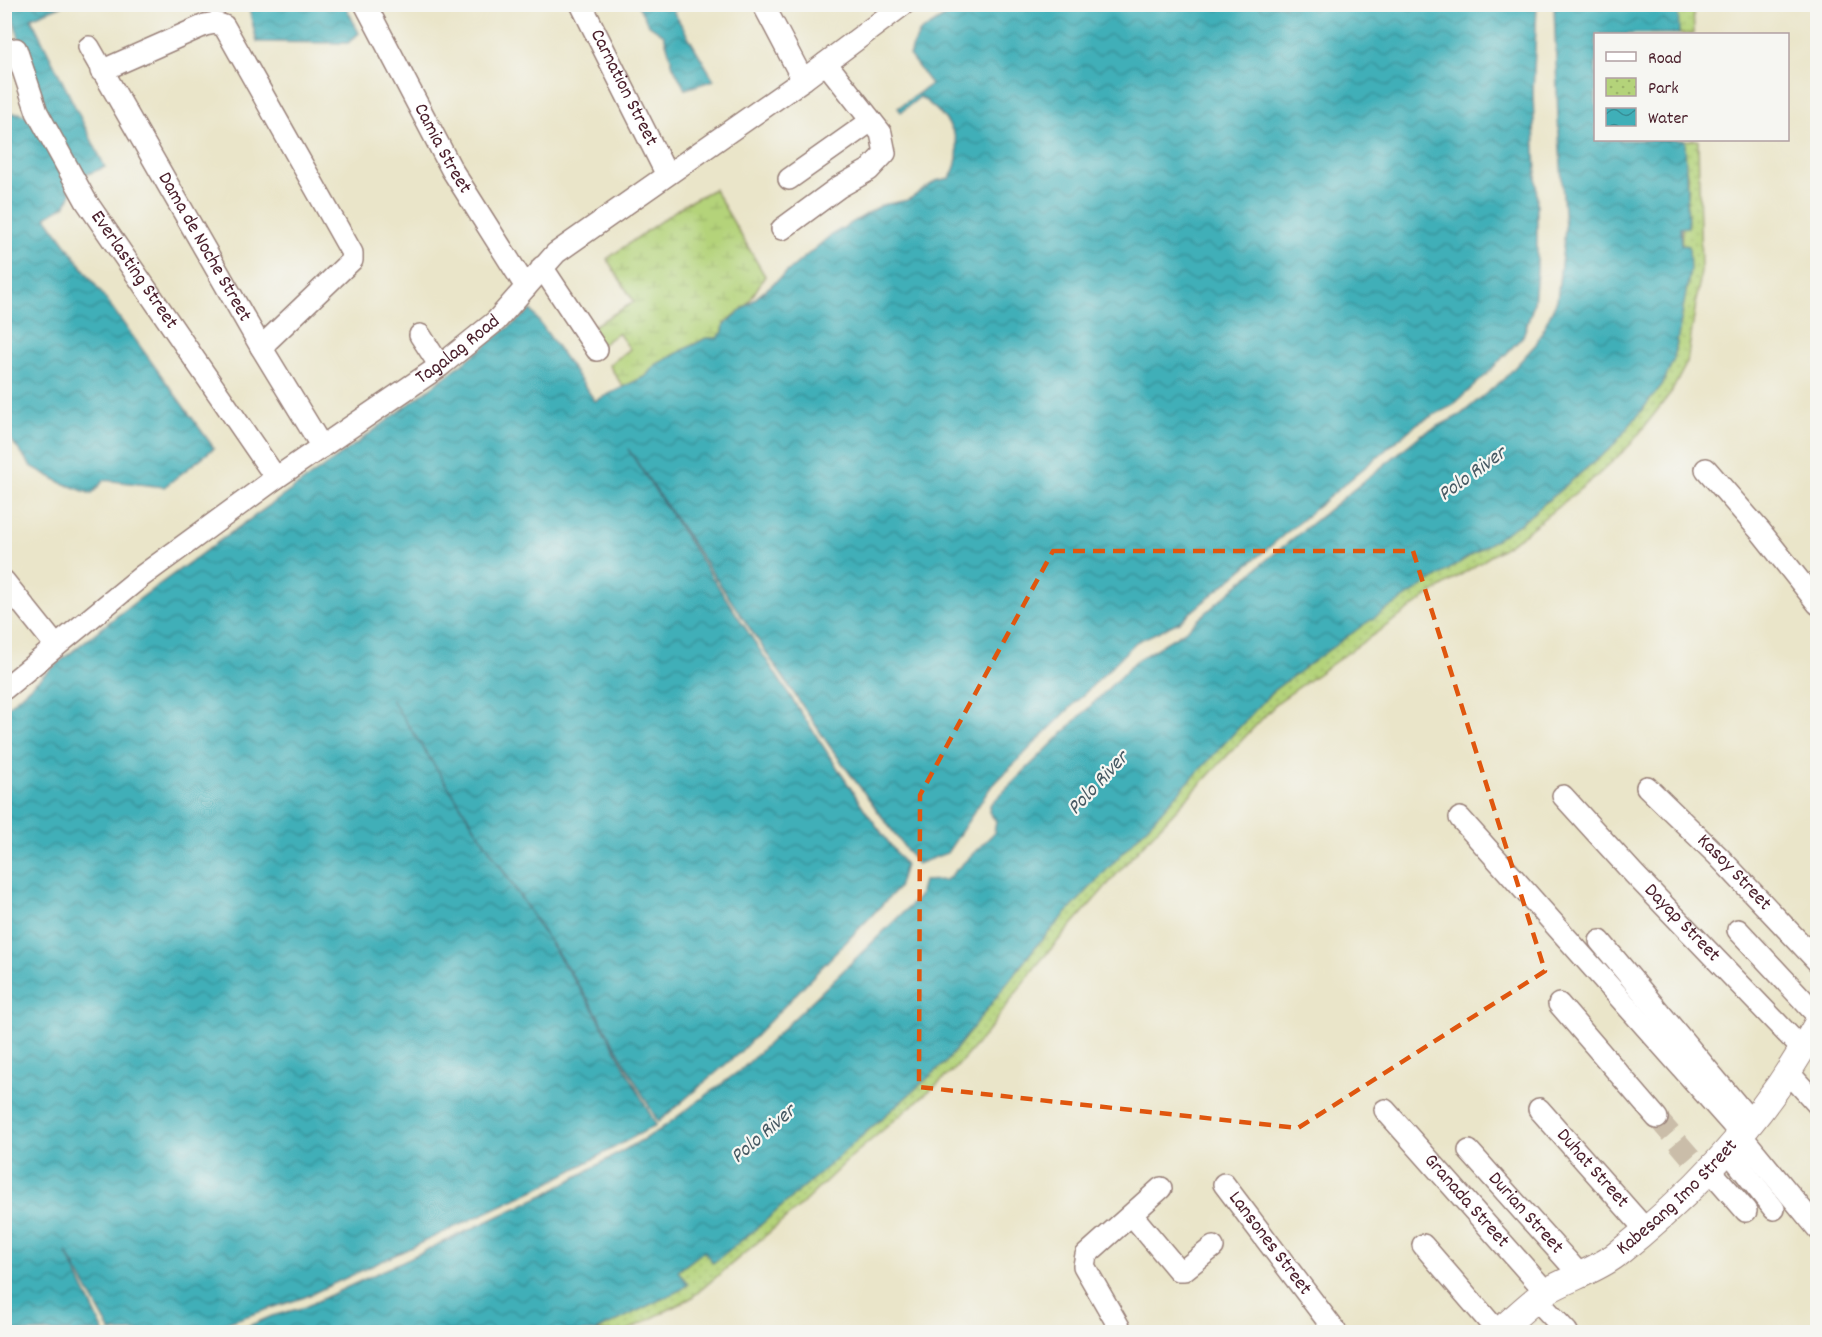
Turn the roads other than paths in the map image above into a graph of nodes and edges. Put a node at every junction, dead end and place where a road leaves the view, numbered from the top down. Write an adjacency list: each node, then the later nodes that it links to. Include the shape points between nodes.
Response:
1 (365, 4): 15 (street, Camia Street, via 452,170)
2 (581, 4): 11 (street, Carnation Street)
3 (763, 4): 9 (street)
4 (904, 4): 7 (street, Tagalag Road)
5 (89, 46): 8 (street, Dama de Noche Street)
6 (16, 49): 22 (street, Everlasting Street, via 37,112 86,201)
7 (826, 63): 9 (street, Tagalag Road); 10 (street)
8 (101, 71): 17 (street, Dama de Noche Street); 17 (street, via 205,24 215,22 224,26 352,253 352,260)
9 (803, 80): 11 (street, Tagalag Road)
10 (871, 120): 12 (street); 13 (street, via 885,147 880,161)
11 (666, 173): 14 (street, Tagalag Road)
12 (789, 179)
13 (782, 229)
14 (542, 267): 15 (street, Tagalag Road); 18 (street)
15 (526, 287): 19 (street, Tagalag Road, via 496,321)
16 (420, 335): 19 (street)
17 (261, 347): 20 (street, Dama de Noche Street)
18 (597, 351)
19 (440, 366): 20 (street, Tagalag Road)
20 (322, 447): 22 (street, Tagalag Road)
21 (1706, 469): 24 (street)
22 (276, 478): 25 (street, Tagalag Road, via 142,576)
23 (4, 581): 25 (street)
24 (1818, 604)
25 (56, 646): 26 (street, Tagalag Road)
26 (4, 689)
27 (1647, 787): 32 (street, Kasoy Street)
28 (1563, 796): 36 (street, Dayap Street)
29 (1460, 818): 42 (street)
30 (1738, 930): 34 (street)
31 (1600, 941): 42 (street)
32 (1818, 962)
33 (1559, 1004): 41 (street)
34 (1818, 1016)
35 (1818, 1022): 36 (main road, Kabesang Imo Street)
36 (1803, 1050): 37 (main road, Kabesang Imo Street)
37 (1789, 1073): 38 (street); 42 (main road, Kabesang Imo Street)
38 (1818, 1105)
39 (1539, 1108): 50 (street, Duhat Street)
40 (1385, 1110): 55 (street, Granada Street)
41 (1657, 1118)
42 (1741, 1137): 44 (main road, Kabesang Imo Street); 47 (street); 51 (street)
43 (1470, 1152): 54 (street, Durian Street)
44 (1706, 1172): 48 (street); 50 (main road, Kabesang Imo Street)
45 (1224, 1184): 57 (street, Lansones Street)
46 (1161, 1188): 49 (street)
47 (1774, 1209)
48 (1746, 1211)
49 (1132, 1215): 53 (street, via 1178,1270 1184,1270); 56 (street, via 1083,1261)
50 (1645, 1229): 54 (main road, Kabesang Imo Street, via 1614,1256)
51 (1818, 1229)
52 (1423, 1245): 58 (street)
53 (1213, 1247)
54 (1581, 1276): 55 (main road, Kabesang Imo Street)
55 (1542, 1296): 58 (main road, Kabesang Imo Street); 59 (street, Granada Street)
56 (1122, 1332)
57 (1336, 1332)
58 (1498, 1332)
59 (1567, 1332)

